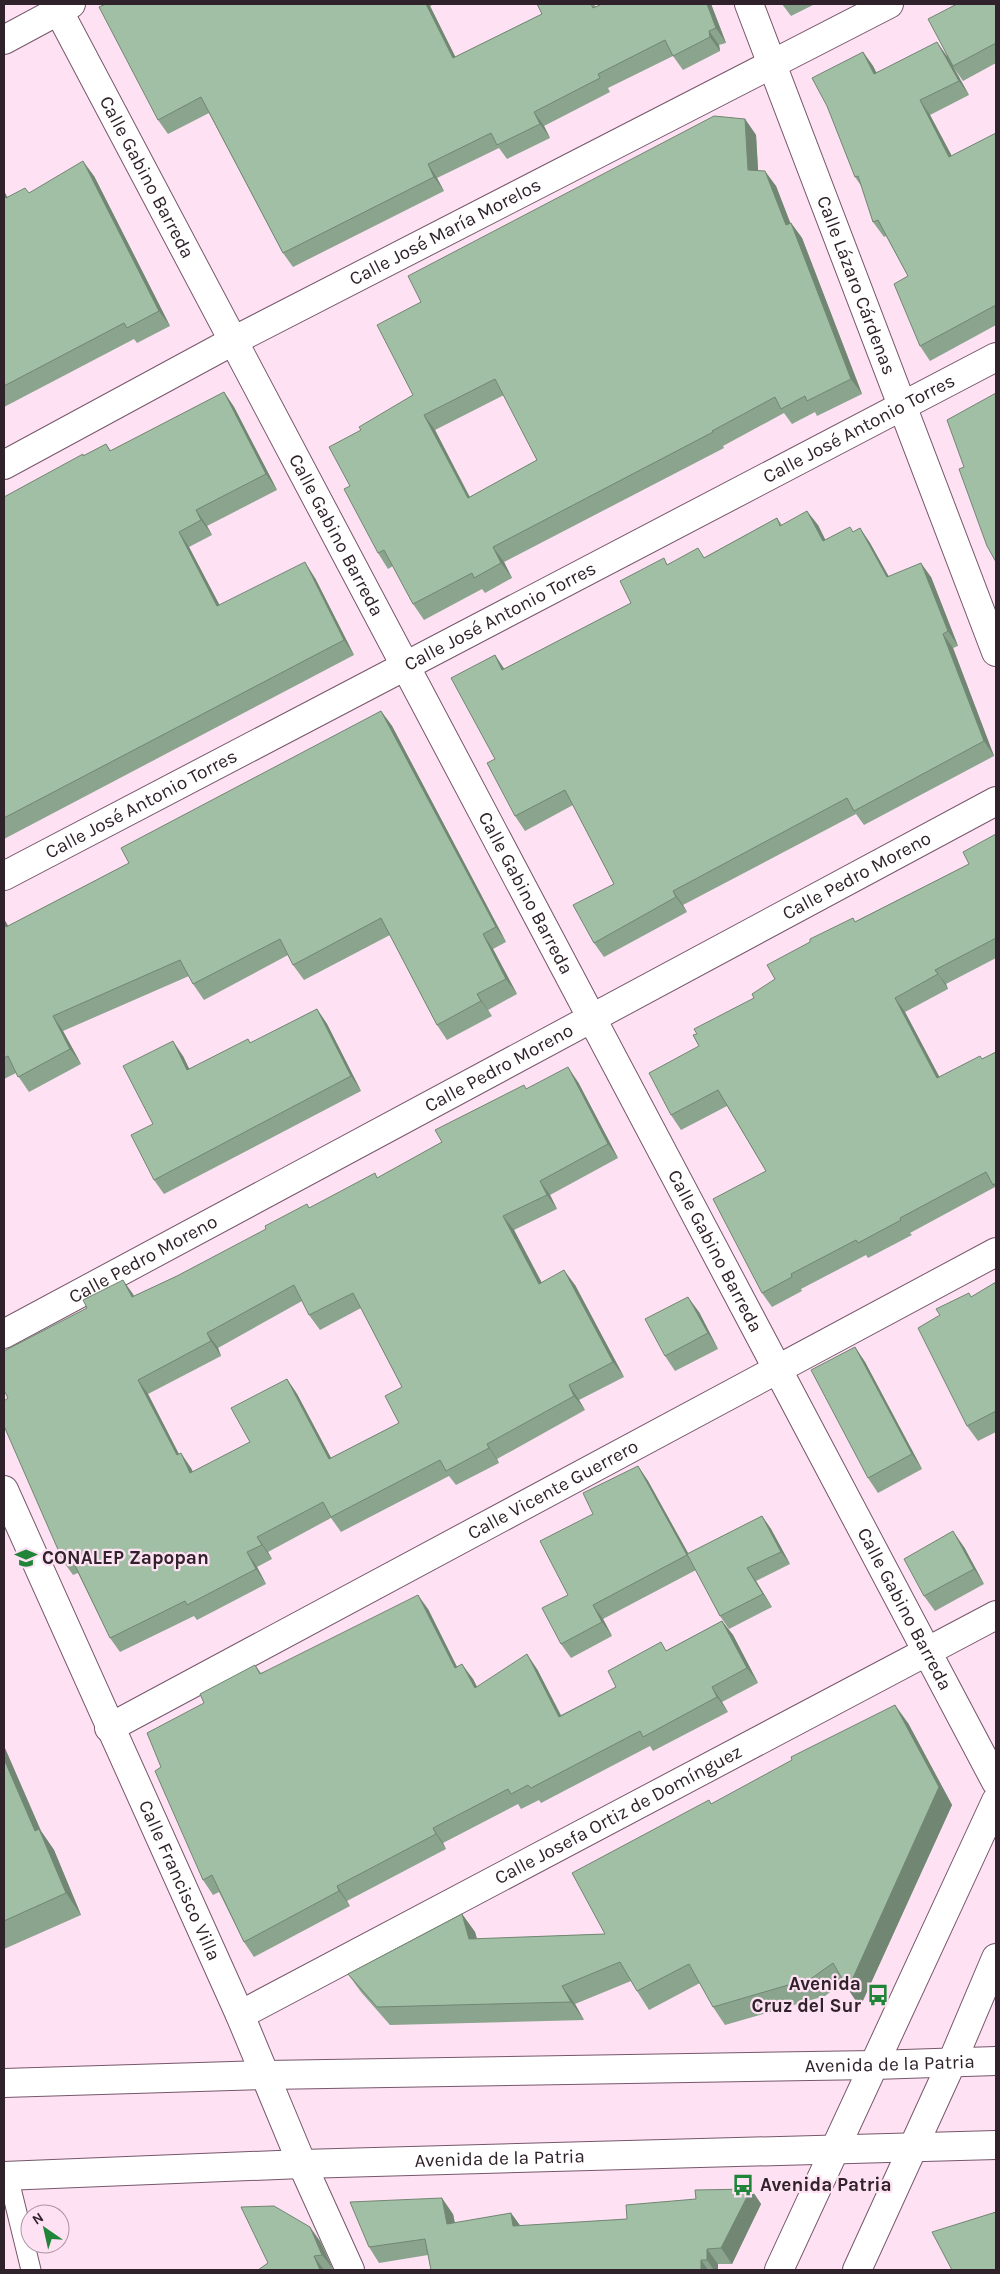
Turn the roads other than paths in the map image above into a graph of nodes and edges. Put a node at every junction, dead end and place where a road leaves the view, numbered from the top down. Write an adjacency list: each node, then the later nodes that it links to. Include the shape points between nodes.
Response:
1 (749, 4): 5 (street, Calle Lázaro Cárdenas)
2 (890, 4): 5 (street, Calle José María Morelos)
3 (61, 6): 4 (street); 6 (street, Calle Gabino Barreda)
4 (4, 40)
5 (773, 65): 6 (street, Calle José María Morelos); 8 (street, Calle Lázaro Cárdenas)
6 (233, 341): 9 (street, Calle José María Morelos); 11 (street, Calle Gabino Barreda)
7 (996, 357): 8 (street, Calle José Antonio Torres)
8 (903, 406): 10 (street, Calle Lázaro Cárdenas); 11 (street, Calle José Antonio Torres)
9 (4, 465)
10 (996, 652)
11 (406, 666): 13 (street, Calle José Antonio Torres); 14 (street, Calle Gabino Barreda)
12 (996, 801): 14 (street, Calle Pedro Moreno)
13 (4, 876)
14 (592, 1018): 16 (street, Calle Pedro Moreno); 17 (street, Calle Gabino Barreda)
15 (996, 1252): 17 (street, Calle Vicente Guerrero)
16 (4, 1334)
17 (778, 1369): 20 (street, Calle Gabino Barreda); 21 (street, Calle Vicente Guerrero)
18 (4, 1490): 21 (street, Calle Francisco Villa)
19 (996, 1615): 20 (street, Calle Josefa Ortiz de Domínguez)
20 (928, 1652): 22 (street, Calle Gabino Barreda); 25 (street, Calle Josefa Ortiz de Domínguez)
21 (109, 1728): 25 (street, Calle Francisco Villa)
22 (996, 1782)
23 (996, 1801): 28 (street)
24 (996, 1958): 27 (street)
25 (240, 2015): 29 (street, Calle Francisco Villa)
26 (996, 2061): 27 (street, Avenida de la Patria)
27 (952, 2062): 28 (street, Avenida de la Patria); 32 (street)
28 (874, 2065): 29 (street, Avenida de la Patria); 33 (street)
29 (266, 2075): 30 (street, Avenida de la Patria); 34 (street, Calle Francisco Villa)
30 (4, 2083)
31 (996, 2145): 32 (street, Avenida de la Patria)
32 (914, 2147): 33 (street, Avenida de la Patria); 39 (street)
33 (835, 2149): 34 (street, Avenida de la Patria); 38 (street)
34 (302, 2164): 35 (street, Avenida de la Patria); 37 (street, Calle Francisco Villa)
35 (6, 2176): 36 (lane)
36 (31, 2270)
37 (350, 2270)
38 (779, 2270)
39 (857, 2270)

